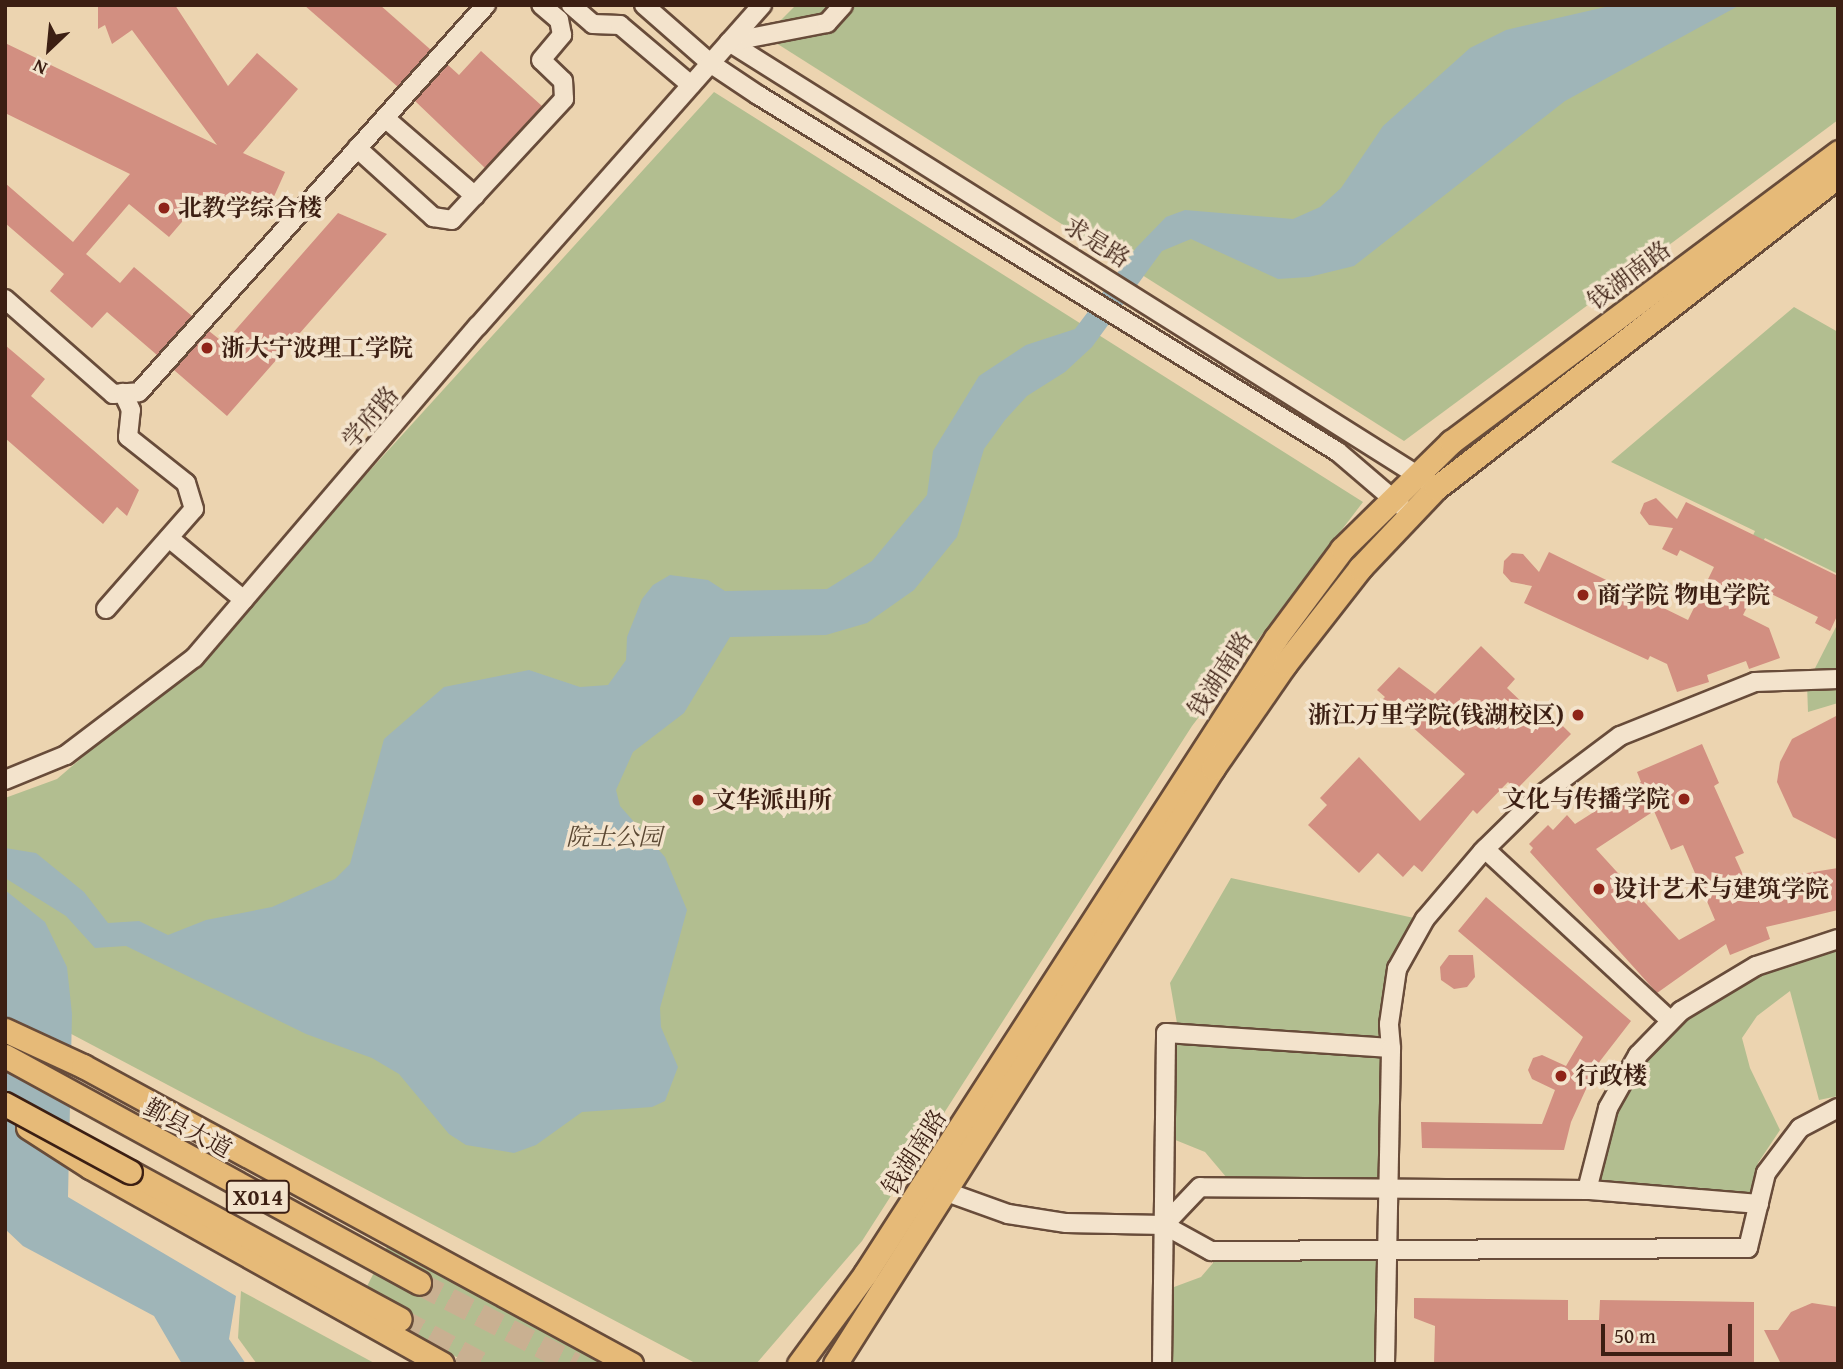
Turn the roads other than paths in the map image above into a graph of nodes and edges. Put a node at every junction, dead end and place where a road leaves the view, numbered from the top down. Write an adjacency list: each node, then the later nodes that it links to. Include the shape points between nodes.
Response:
1 (486, 5): 10 (street)
2 (541, 5): 14 (street, via 559,20 562,35 541,60 563,81 564,99)
3 (571, 5): 9 (street, via 593,24 620,25)
4 (644, 5): 8 (street)
5 (762, 5): 7 (street, 学府路)
6 (843, 5): 7 (street, via 827,23)
7 (729, 42): 8 (street, 学府路); 17 (street, 求是路)
8 (710, 63): 9 (street, 学府路); 18 (street, via 1116,319 1338,452)
9 (691, 85): 21 (street, 学府路)
10 (385, 118): 11 (street); 14 (street)
11 (357, 148): 14 (street, via 433,217 452,220); 16 (street, via 139,392)
12 (1838, 152): 17 (main road, 钱湖南路, via 1451,442)
13 (1838, 176): 17 (main road, 钱湖南路)
14 (475, 196)
15 (5, 299): 16 (street, via 113,394)
16 (123, 393): 20 (street, via 131,411 128,437 186,483 194,509)
17 (1427, 482): 18 (main road, 钱湖南路); 19 (main road, 钱湖南路)
18 (1393, 499): 19 (street); 44 (main road, 钱湖南路, via 1342,549 1276,638 938,1163)
19 (1411, 514): 36 (main road, 钱湖南路, via 1360,568 1256,706)
20 (169, 538): 21 (street); 22 (street)
21 (244, 600): 24 (street, 学府路, via 194,658 131,710 66,755)
22 (107, 609)
23 (1838, 679): 25 (street, via 1755,682 1620,736 1536,799)
24 (5, 780)
25 (1485, 849): 27 (street); 29 (street, via 1424,919 1397,969)
26 (1838, 939): 27 (street, via 1756,966)
27 (1671, 1021): 35 (street, via 1638,1055 1608,1108)
28 (5, 1030): 43 (main road, via 83,1066)
29 (1391, 1048): 34 (street); 38 (street, via 1166,1033)
30 (5, 1056): 40 (main road, 鄞县大道 / X014)
31 (5, 1104): 41 (main road, X014, bridge)
32 (1838, 1108): 37 (street, via 1811,1120 1781,1150 1766,1173)
33 (5, 1112): 42 (main road, via 78,1159)
34 (1389, 1187): 35 (street); 38 (street, via 1200,1187); 39 (street)
35 (1587, 1190): 37 (street)
36 (944, 1191): 38 (street, via 1008,1214 1066,1223); 45 (main road, 钱湖南路)
37 (1759, 1204): 39 (street, via 1748,1248)
38 (1164, 1225): 39 (street, via 1211,1251); 46 (street)
39 (1388, 1252): 47 (street)
40 (419, 1283)
41 (400, 1319)
42 (442, 1364)
43 (631, 1364)
44 (799, 1364)
45 (835, 1364)
46 (1162, 1364)
47 (1385, 1364)

